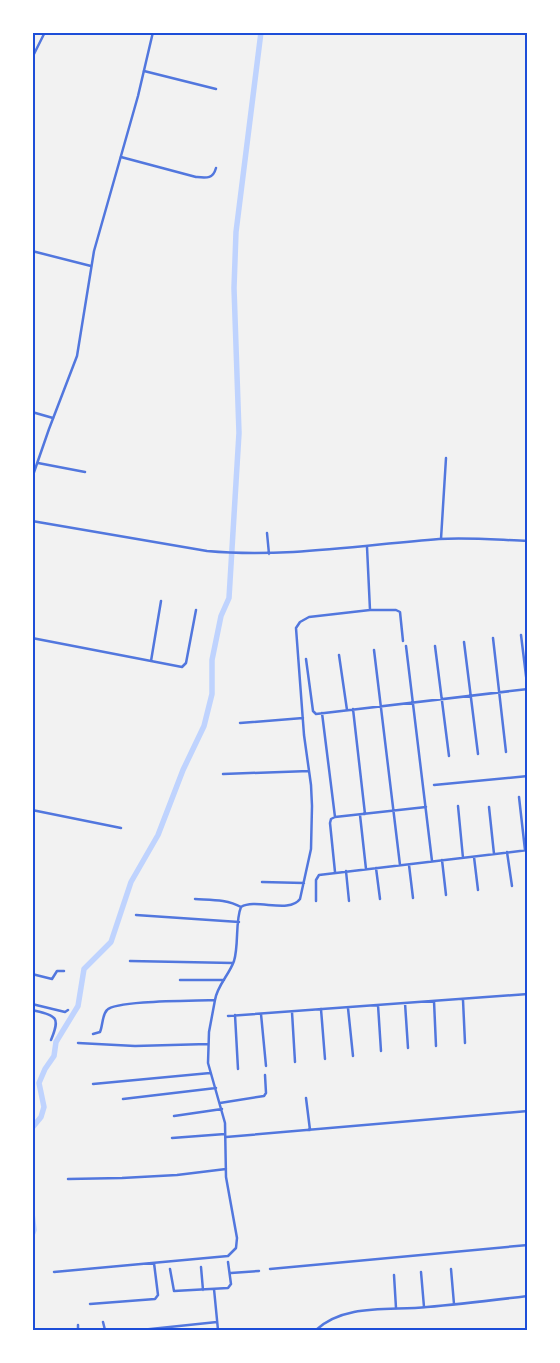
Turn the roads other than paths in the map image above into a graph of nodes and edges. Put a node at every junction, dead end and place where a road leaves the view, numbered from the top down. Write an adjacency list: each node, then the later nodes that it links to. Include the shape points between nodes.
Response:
1 (44, 32): 3 (street)
2 (153, 32): 4 (street)
3 (32, 58)
4 (144, 71): 5 (street); 6 (street)
5 (216, 88)
6 (121, 157): 7 (street, via 203,178 214,175); 9 (street)
7 (216, 168)
8 (32, 251): 9 (street)
9 (91, 266): 11 (street, via 78,356)
10 (32, 412): 11 (street)
11 (53, 418): 13 (street)
12 (446, 458): 18 (street)
13 (38, 463): 14 (street); 15 (street)
14 (85, 472)
15 (32, 478)
16 (32, 521): 21 (street, via 206,551)
17 (267, 533): 21 (street)
18 (441, 539): 19 (street); 20 (street)
19 (528, 541)
20 (367, 547): 21 (street); 24 (street)
21 (270, 554)
22 (161, 601): 35 (street)
23 (196, 610): 35 (street, via 184,666 179,668)
24 (370, 610): 28 (street, via 400,612); 45 (street, via 309,617 298,625 296,634)
25 (521, 635): 36 (street)
26 (32, 638): 35 (street)
27 (493, 638): 37 (street)
28 (403, 641)
29 (464, 642): 38 (street)
30 (406, 646): 40 (street)
31 (435, 646): 39 (street)
32 (374, 650): 41 (street)
33 (340, 655): 43 (street)
34 (306, 658): 44 (street, via 313,711)
35 (150, 662)
36 (527, 690): 37 (street)
37 (498, 692): 38 (street); 47 (street)
38 (470, 696): 39 (street); 48 (street)
39 (442, 699): 40 (street); 49 (street)
40 (414, 702): 41 (street); 56 (street)
41 (380, 707): 42 (street); 59 (street)
42 (352, 709): 43 (street); 60 (street)
43 (346, 710): 44 (street)
44 (322, 713): 62 (street)
45 (304, 718): 46 (street); 50 (street)
46 (240, 724)
47 (506, 752)
48 (478, 754)
49 (449, 756)
50 (309, 771): 51 (street); 78 (street, via 312,829)
51 (223, 774)
52 (528, 776): 53 (street)
53 (434, 785)
54 (519, 797): 64 (street)
55 (458, 806): 68 (street)
56 (426, 807): 59 (street); 70 (street)
57 (488, 807): 66 (street)
58 (32, 810): 63 (street)
59 (394, 811): 60 (street); 72 (street)
60 (366, 814): 61 (street)
61 (360, 815): 62 (street); 74 (street)
62 (335, 817): 76 (street, via 330,823)
63 (121, 828)
64 (526, 850): 65 (street)
65 (507, 852): 66 (street); 79 (street)
66 (494, 854): 67 (street)
67 (474, 856): 68 (street); 80 (street)
68 (463, 858): 69 (street)
69 (442, 860): 70 (street); 81 (street)
70 (432, 862): 71 (street)
71 (409, 864): 72 (street); 82 (street)
72 (400, 865): 73 (street)
73 (376, 868): 74 (street); 84 (street)
74 (366, 869): 75 (street)
75 (346, 871): 76 (street); 86 (street)
76 (336, 872): 85 (street, via 317,876)
77 (262, 882): 78 (street)
78 (304, 883): 87 (street, via 297,903)
79 (512, 886)
80 (478, 890)
81 (446, 895)
82 (414, 898)
83 (195, 899): 87 (street, via 224,901)
84 (380, 899)
85 (316, 901)
86 (348, 901)
87 (241, 907): 89 (street)
88 (136, 915): 89 (street)
89 (239, 922): 91 (street)
90 (130, 960): 91 (street)
91 (233, 963): 95 (street)
92 (64, 971): 93 (street, via 57,971 52,979)
93 (32, 974)
94 (180, 980): 95 (street)
95 (224, 980): 97 (street)
96 (528, 994): 98 (street)
97 (215, 1000): 111 (street, via 112,1006 106,1012 100,1032); 115 (street)
98 (464, 1000): 99 (street); 114 (street)
99 (434, 1001): 100 (street); 116 (street)
100 (405, 1003): 102 (street); 117 (street)
101 (32, 1004): 105 (street)
102 (378, 1005): 103 (street); 118 (street)
103 (348, 1008): 106 (street); 119 (street)
104 (32, 1010): 112 (street, via 55,1020 57,1026)
105 (68, 1010)
106 (321, 1010): 107 (street); 120 (street)
107 (292, 1012): 108 (street); 121 (street)
108 (261, 1014): 110 (street); 122 (street)
109 (228, 1016): 110 (street)
110 (235, 1016): 123 (street)
111 (93, 1034)
112 (51, 1040)
113 (78, 1043): 115 (street, via 135,1046)
114 (465, 1043)
115 (208, 1044): 124 (street)
116 (436, 1046)
117 (408, 1048)
118 (381, 1051)
119 (353, 1056)
120 (325, 1058)
121 (295, 1062)
122 (266, 1066)
123 (238, 1068)
124 (210, 1073): 126 (street); 127 (street)
125 (265, 1075): 130 (street, via 264,1096)
126 (93, 1084)
127 (216, 1088): 129 (street); 130 (street)
128 (306, 1098): 134 (street)
129 (123, 1100)
130 (220, 1103): 131 (street)
131 (222, 1109): 133 (street); 135 (street)
132 (528, 1111): 134 (street)
133 (174, 1116)
134 (310, 1130): 135 (street)
135 (226, 1136): 136 (street); 137 (street)
136 (172, 1138)
137 (226, 1169): 138 (street, via 177,1175); 141 (street, via 237,1238 234,1251 228,1256)
138 (68, 1179)
139 (528, 1245): 144 (street)
140 (228, 1262): 149 (street)
141 (154, 1263): 147 (street); 154 (street, via 158,1295 155,1299)
142 (201, 1267): 152 (street)
143 (170, 1269): 152 (street, via 174,1291)
144 (270, 1269)
145 (451, 1269): 155 (street)
146 (259, 1271): 149 (street)
147 (54, 1272)
148 (421, 1272): 156 (street)
149 (230, 1273): 151 (street, via 230,1287)
150 (394, 1276): 157 (street)
151 (214, 1289): 152 (street); 159 (street)
152 (203, 1290)
153 (528, 1296): 155 (street)
154 (90, 1304)
155 (454, 1304): 156 (street)
156 (424, 1307): 157 (street)
157 (396, 1308): 166 (street, via 339,1316)
158 (103, 1322): 163 (street)
159 (216, 1322): 161 (street); 165 (street)
160 (78, 1325): 162 (street)
161 (164, 1329): 164 (street)
162 (78, 1330)
163 (105, 1330)
164 (141, 1330)
165 (218, 1330)
166 (316, 1330)

